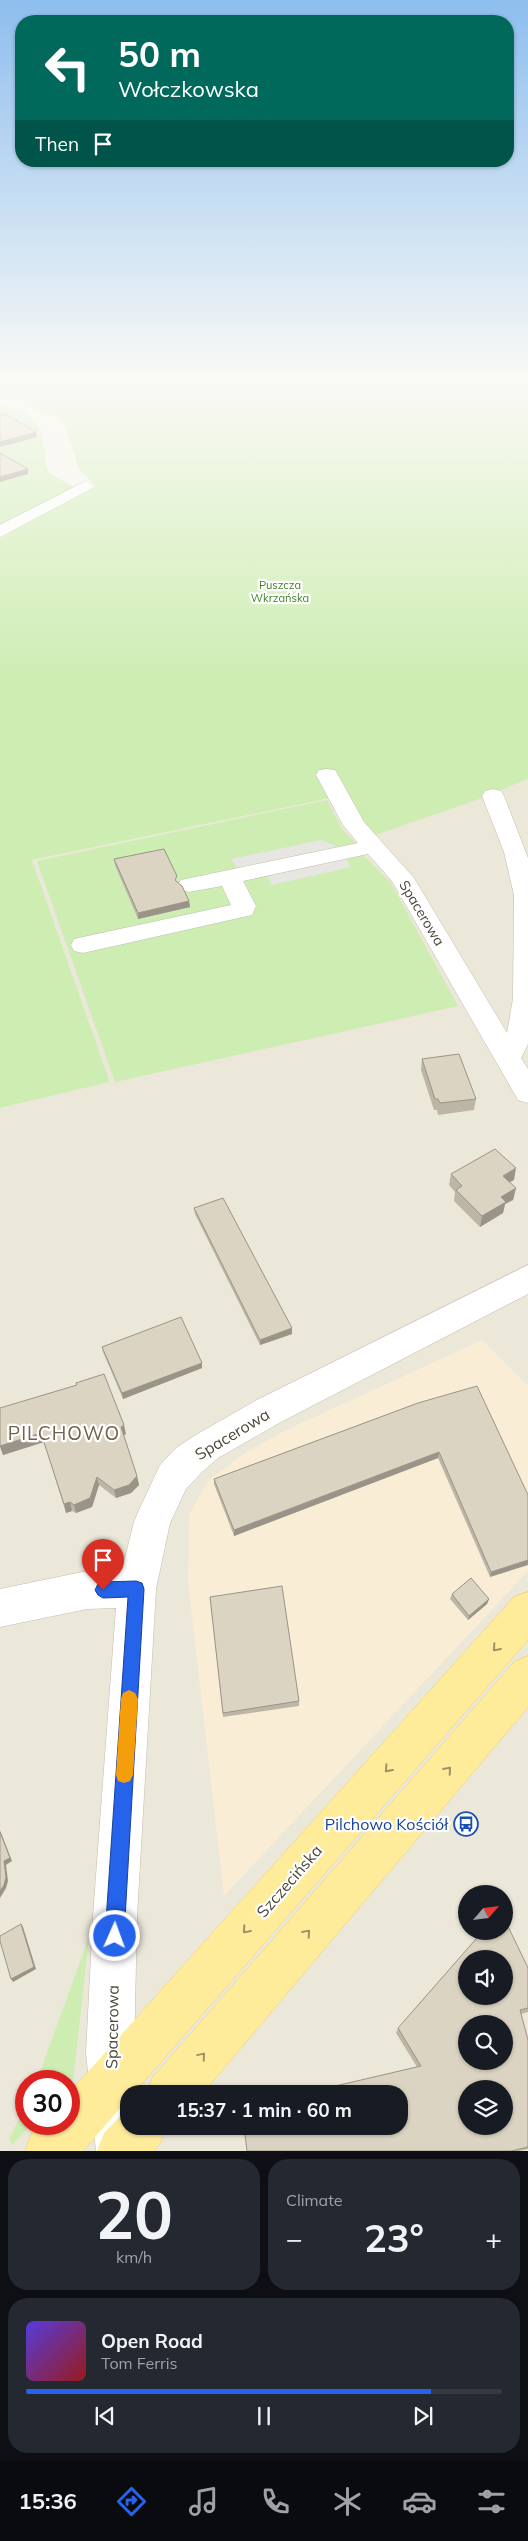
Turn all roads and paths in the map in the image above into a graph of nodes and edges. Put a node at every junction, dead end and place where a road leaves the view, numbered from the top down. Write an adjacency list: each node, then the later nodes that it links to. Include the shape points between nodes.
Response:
1 (86, 486): 2 (street)
2 (0, 532)
3 (327, 775): 5 (street, Spacerowa, via 354,825)
4 (494, 796): 9 (street, via 515,852 526,895 526,998 520,1033)
5 (372, 846): 6 (street); 9 (street, Spacerowa, via 402,878)
6 (229, 877): 7 (street); 8 (street, via 244,906 236,913)
7 (189, 885)
8 (83, 945)
9 (508, 1057): 10 (street, Spacerowa)
10 (528, 1093)
11 (528, 1278): 12 (street, Spacerowa, via 270,1411 189,1460 173,1477 152,1522)
12 (136, 1589): 13 (street, via 87,1590); 16 (street, Spacerowa, via 115,1916)
13 (0, 1608)
14 (528, 1611): 16 (main road, Szczecińska, one-way to 16)
15 (528, 1676): 17 (main road, one-way to 15)
16 (112, 2079): 19 (main road, Szczecińska); 20 (street, Spacerowa)
17 (178, 2085)
18 (135, 2135): 20 (main road)
19 (50, 2151)
20 (122, 2151)

